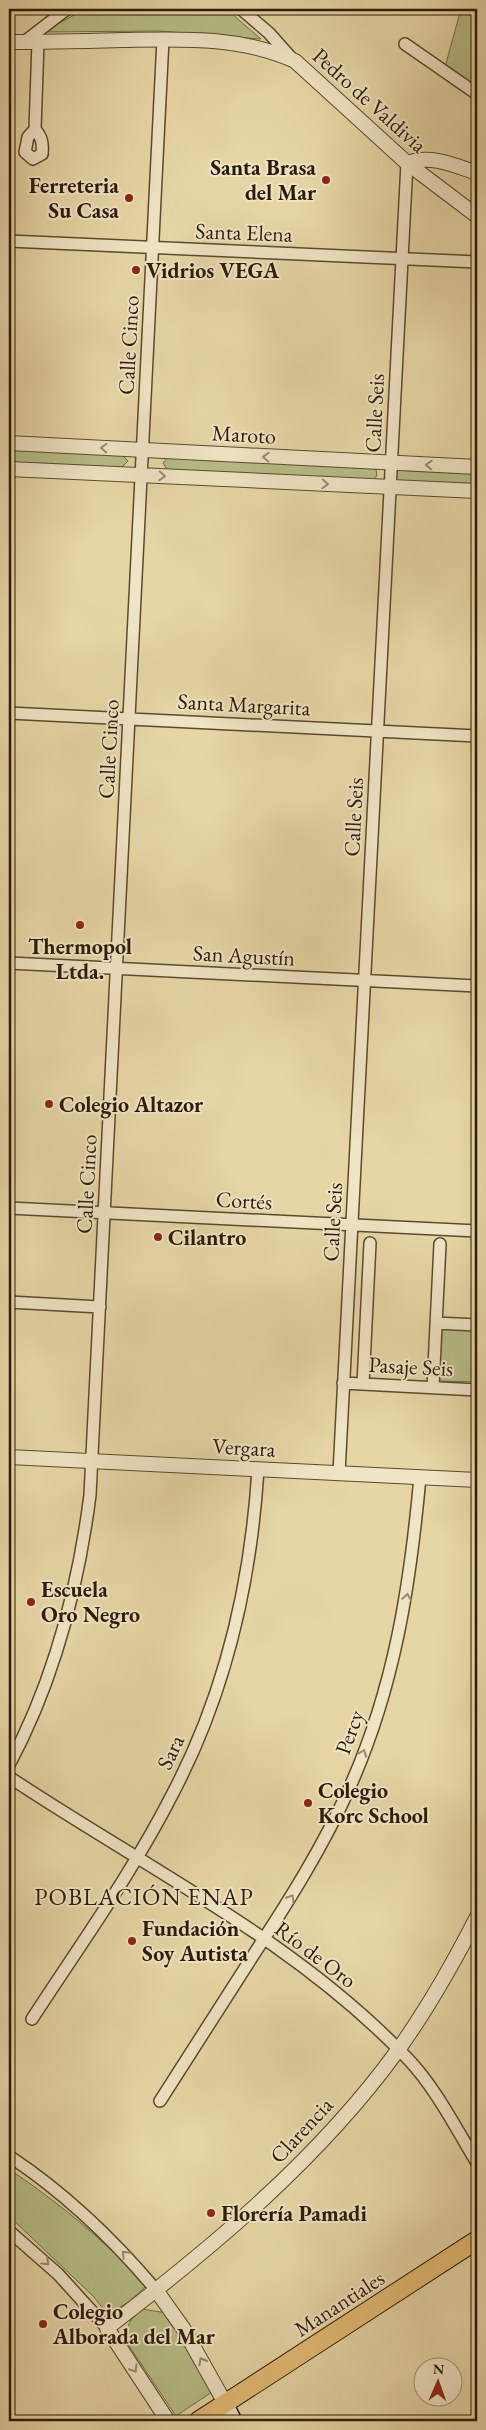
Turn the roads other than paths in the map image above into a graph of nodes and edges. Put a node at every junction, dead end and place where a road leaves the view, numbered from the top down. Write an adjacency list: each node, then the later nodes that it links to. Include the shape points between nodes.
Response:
1 (66, 9): 5 (street)
2 (241, 9): 9 (street, Pedro de Valdivia)
3 (163, 39): 6 (street); 9 (street, via 243,44 272,51); 16 (street, Calle Cinco)
4 (9, 42): 5 (street)
5 (24, 42): 6 (street); 8 (street)
6 (38, 42): 11 (street)
7 (405, 44): 10 (street)
8 (9, 54)
9 (295, 62): 12 (street, Pedro de Valdivia)
10 (477, 94)
11 (35, 129)
12 (407, 163): 13 (street, via 418,159 434,160); 14 (street, Pedro de Valdivia); 17 (street, Calle Seis)
13 (477, 173)
14 (477, 216)
15 (9, 241): 16 (street, Santa Elena)
16 (152, 248): 17 (street, Santa Elena); 20 (street, Calle Cinco)
17 (402, 258): 18 (street, Santa Elena); 21 (street, Calle Seis)
18 (477, 262)
19 (9, 443): 20 (street, Maroto, one-way to 19)
20 (142, 450): 21 (street, Maroto, one-way to 20); 24 (street, Calle Cinco)
21 (391, 463): 22 (street, Maroto, one-way to 21); 25 (street, Calle Seis)
22 (477, 467)
23 (9, 469): 24 (street, Maroto)
24 (141, 475): 25 (street, Maroto, one-way to 25); 28 (street, Calle Cinco)
25 (390, 487): 26 (street, Maroto); 29 (street, Calle Seis)
26 (477, 491)
27 (9, 713): 28 (street, Santa Margarita)
28 (129, 718): 29 (street, Santa Margarita); 32 (street, Calle Cinco)
29 (377, 731): 30 (street, Santa Margarita); 33 (street, Calle Seis)
30 (477, 736)
31 (9, 963): 32 (street, San Agustín)
32 (117, 968): 33 (street, San Agustín); 36 (street, Calle Cinco)
33 (364, 980): 34 (street, San Agustín); 37 (street, Calle Seis)
34 (477, 986)
35 (9, 1208): 36 (street, Cortés)
36 (105, 1213): 37 (street, Cortés); 42 (street, Calle Cinco)
37 (352, 1225): 38 (street, Cortés); 45 (street, Calle Seis)
38 (477, 1231)
39 (370, 1243): 46 (street, Calle Seis)
40 (440, 1244): 43 (street)
41 (9, 1302): 42 (street)
42 (100, 1306): 50 (street, Calle Cinco)
43 (436, 1323): 44 (street); 47 (street)
44 (477, 1325)
45 (343, 1383): 46 (street, Pasaje Seis); 52 (street, Calle Seis)
46 (363, 1384): 47 (street, Pasaje Seis)
47 (433, 1387): 48 (street, Pasaje Seis)
48 (477, 1390)
49 (9, 1457): 50 (street, Vergara)
50 (93, 1461): 51 (street, Vergara); 55 (street, Calle Cinco, via 85,1536 65,1625 44,1687)
51 (258, 1469): 52 (street, Vergara); 57 (street, Sara, via 246,1583 226,1664 190,1760)
52 (339, 1473): 53 (street, Vergara)
53 (420, 1477): 54 (street, Vergara); 59 (street, Percy, one-way to 53, via 306,1874 330,1828 349,1790 379,1709 406,1602)
54 (477, 1480)
55 (9, 1765)
56 (9, 1777): 57 (street, Río de Oro)
57 (136, 1858): 59 (street, Río de Oro); 60 (street, Sara)
58 (477, 1917): 61 (street, Clarencia)
59 (264, 1939): 61 (street, Río de Oro, via 338,1993); 62 (street, Percy)
60 (32, 2019)
61 (398, 2050): 64 (street, Río de Oro, via 418,2070); 67 (street, Clarencia, via 341,2119 279,2184 207,2250)
62 (160, 2101)
63 (9, 2156): 67 (street, one-way to 63, via 113,2241 79,2209)
64 (476, 2157)
65 (9, 2231): 68 (street, one-way to 68, via 58,2274)
66 (477, 2240): 69 (main road, Manantiales)
67 (156, 2290): 68 (street, Clarencia); 69 (street, one-way to 67, via 183,2328)
68 (107, 2328): 70 (street, one-way to 70)
69 (225, 2403): 71 (main road, Manantiales); 72 (main road)
70 (168, 2421)
71 (198, 2421)
72 (234, 2421)

